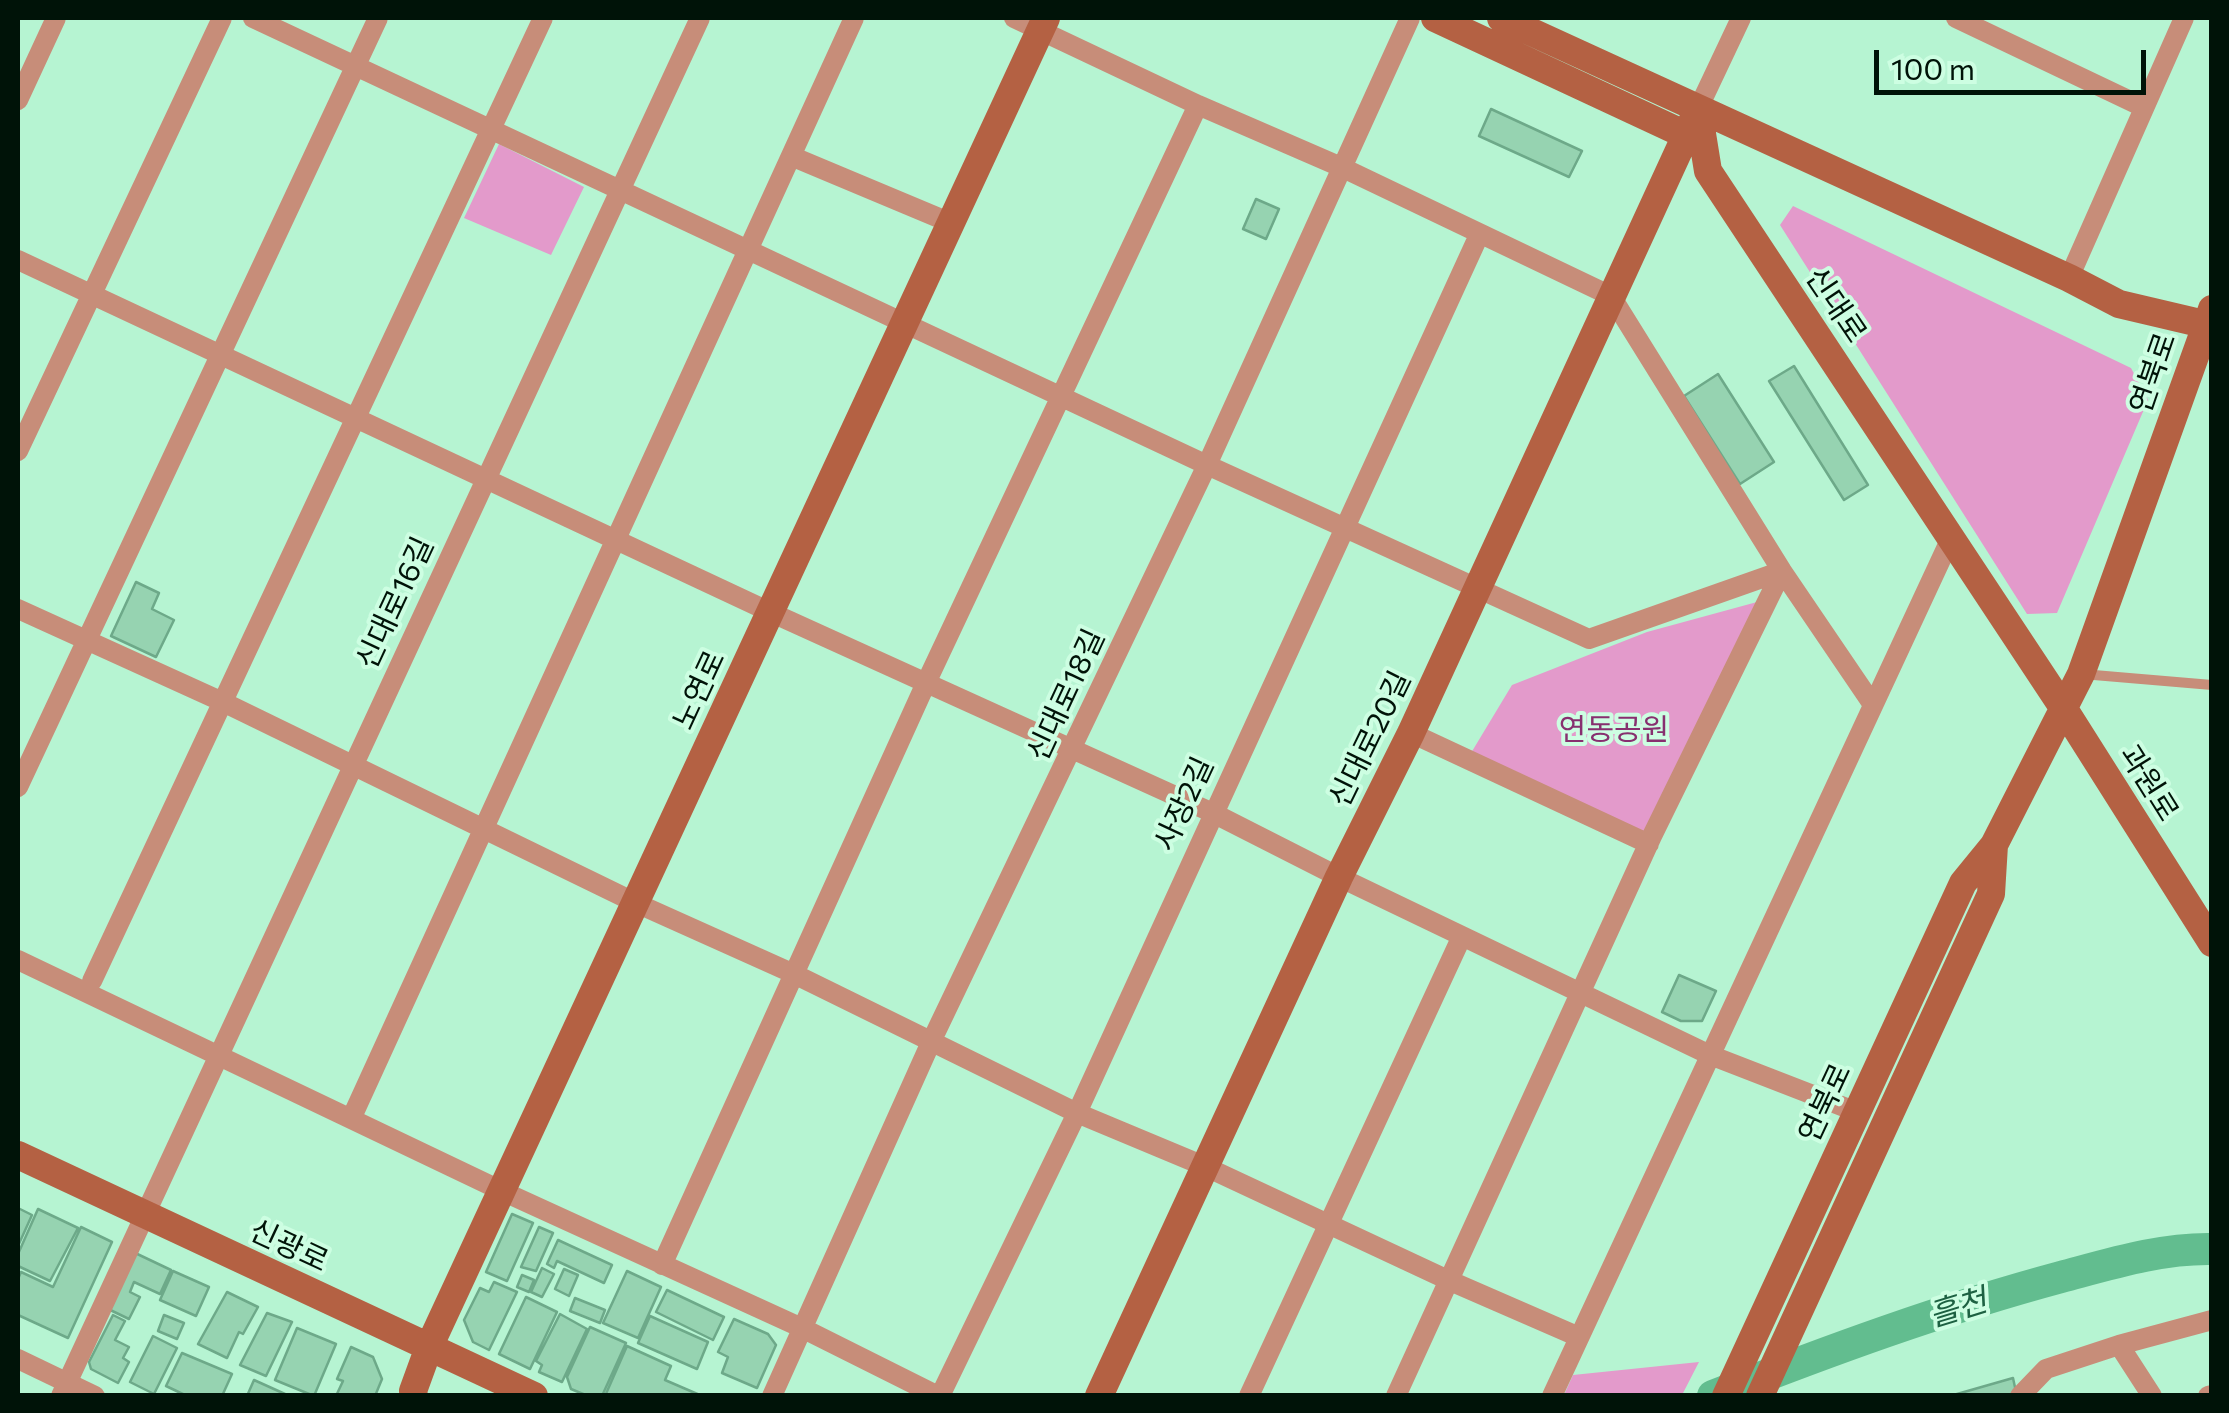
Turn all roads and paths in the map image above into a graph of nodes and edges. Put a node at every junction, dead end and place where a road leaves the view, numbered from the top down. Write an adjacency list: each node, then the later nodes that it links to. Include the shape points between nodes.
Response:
1 (56, 18): 17 (street)
2 (222, 18): 30 (street)
3 (254, 18): 16 (street)
4 (378, 18): 16 (street)
5 (543, 18): 21 (street)
6 (700, 18): 24 (street, 신대로16길)
7 (854, 18): 22 (street)
8 (1014, 18): 15 (street)
9 (1410, 18): 23 (street, 신대로18길)
10 (1435, 18): 20 (main road)
11 (1502, 18): 20 (main road)
12 (1741, 18): 20 (street)
13 (1956, 18): 19 (street)
14 (2184, 18): 19 (street)
15 (1044, 24): 18 (street); 25 (main road, 노연로)
16 (356, 65): 21 (street); 34 (street)
17 (18, 100)
18 (1198, 105): 23 (street); 35 (street)
19 (2143, 107): 29 (street)
20 (1692, 122): 29 (main road); 31 (main road, 신대로20길); 41 (main road, 신대로, via 1708,172)
21 (492, 128): 24 (street); 36 (street)
22 (791, 156): 25 (street); 27 (street)
23 (1340, 166): 26 (street); 38 (street, 신대로18길)
24 (620, 188): 27 (street); 39 (street, 신대로16길)
25 (951, 223): 33 (main road, 노연로)
26 (1480, 235): 31 (street); 40 (street, 사장2길)
27 (749, 248): 33 (street); 42 (street)
28 (18, 260): 30 (street)
29 (2069, 278): 32 (main road, via 2119,304)
30 (91, 294): 34 (street); 37 (street)
31 (1610, 296): 43 (street); 44 (main road, 신대로20길)
32 (2209, 318): 48 (main road, 연북로)
33 (906, 321): 35 (street); 46 (main road, 노연로)
34 (220, 354): 36 (street); 47 (street)
35 (1062, 398): 38 (street); 49 (street)
36 (356, 418): 39 (street); 51 (street)
37 (18, 451)
38 (1207, 466): 40 (street); 55 (street, 신대로18길)
39 (486, 479): 42 (street); 56 (street, 신대로16길)
40 (1346, 528): 44 (street); 58 (street, 사장2길)
41 (1951, 538): 52 (street); 53 (main road, 신대로)
42 (616, 540): 46 (street); 59 (street)
43 (1782, 572): 44 (street, via 1588,639); 52 (street); 60 (street)
44 (1476, 588): 54 (main road, 신대로20길)
45 (18, 609): 47 (street)
46 (770, 612): 49 (street); 63 (main road, 노연로)
47 (86, 641): 51 (street); 57 (street)
48 (2081, 674): 50 (lane); 53 (main road, 연북로)
49 (926, 683): 55 (street); 67 (street)
50 (2212, 686)
51 (225, 703): 56 (street); 68 (street)
52 (1873, 705): 72 (street)
53 (2064, 709): 61 (main road, 연북로); 65 (main road, 과원로)
54 (1411, 733): 60 (street); 62 (main road, 신대로20길)
55 (1072, 752): 58 (street); 70 (street, 신대로18길)
56 (353, 766): 59 (street); 71 (street, 신대로16길)
57 (18, 787)
58 (1212, 813): 62 (street); 74 (street, 사장2길)
59 (483, 828): 63 (street); 75 (street)
60 (1648, 844): 69 (street)
61 (1994, 845): 73 (main road, 연북로, via 1963,882); 100 (main road, 연북로, via 1990,894)
62 (1339, 878): 64 (street); 77 (main road, 신대로20길)
63 (636, 903): 67 (street); 78 (main road, 노연로)
64 (1462, 936): 69 (street); 80 (street)
65 (2212, 943)
66 (18, 960): 71 (street)
67 (792, 973): 70 (street); 81 (street)
68 (92, 981)
69 (1580, 992): 72 (street); 82 (street)
70 (932, 1042): 74 (street); 84 (street, 신대로18길)
71 (219, 1056): 75 (street); 79 (street, 신대로16길)
72 (1710, 1056): 73 (street); 85 (street)
73 (1857, 1112): 99 (main road, 연북로)
74 (1077, 1113): 77 (street); 94 (street, 사장2길)
75 (350, 1119): 78 (street)
76 (18, 1154): 79 (main road, 신광로)
77 (1204, 1166): 80 (street); 95 (main road, 신대로20길)
78 (502, 1191): 81 (street); 87 (main road, 노연로)
79 (146, 1214): 87 (main road, 신광로); 89 (street, 신대로16길)
80 (1328, 1224): 82 (street); 96 (street)
81 (662, 1265): 84 (street)
82 (1448, 1280): 85 (street); 97 (street)
83 (2212, 1320): 86 (street)
84 (802, 1328): 93 (street, 신대로18길); 94 (street)
85 (1579, 1337): 98 (street)
86 (2119, 1345): 101 (street, via 2046,1369); 102 (street)
87 (430, 1347): 90 (main road, 노연로); 92 (main road, 신광로)
88 (18, 1359): 89 (street)
89 (64, 1389): 91 (street)
90 (410, 1394)
91 (95, 1396)
92 (534, 1396)
93 (772, 1396)
94 (939, 1396)
95 (1099, 1396)
96 (1249, 1396)
97 (1396, 1396)
98 (1552, 1396)
99 (1726, 1396)
100 (1760, 1396)
101 (2020, 1396)
102 (2152, 1396)

